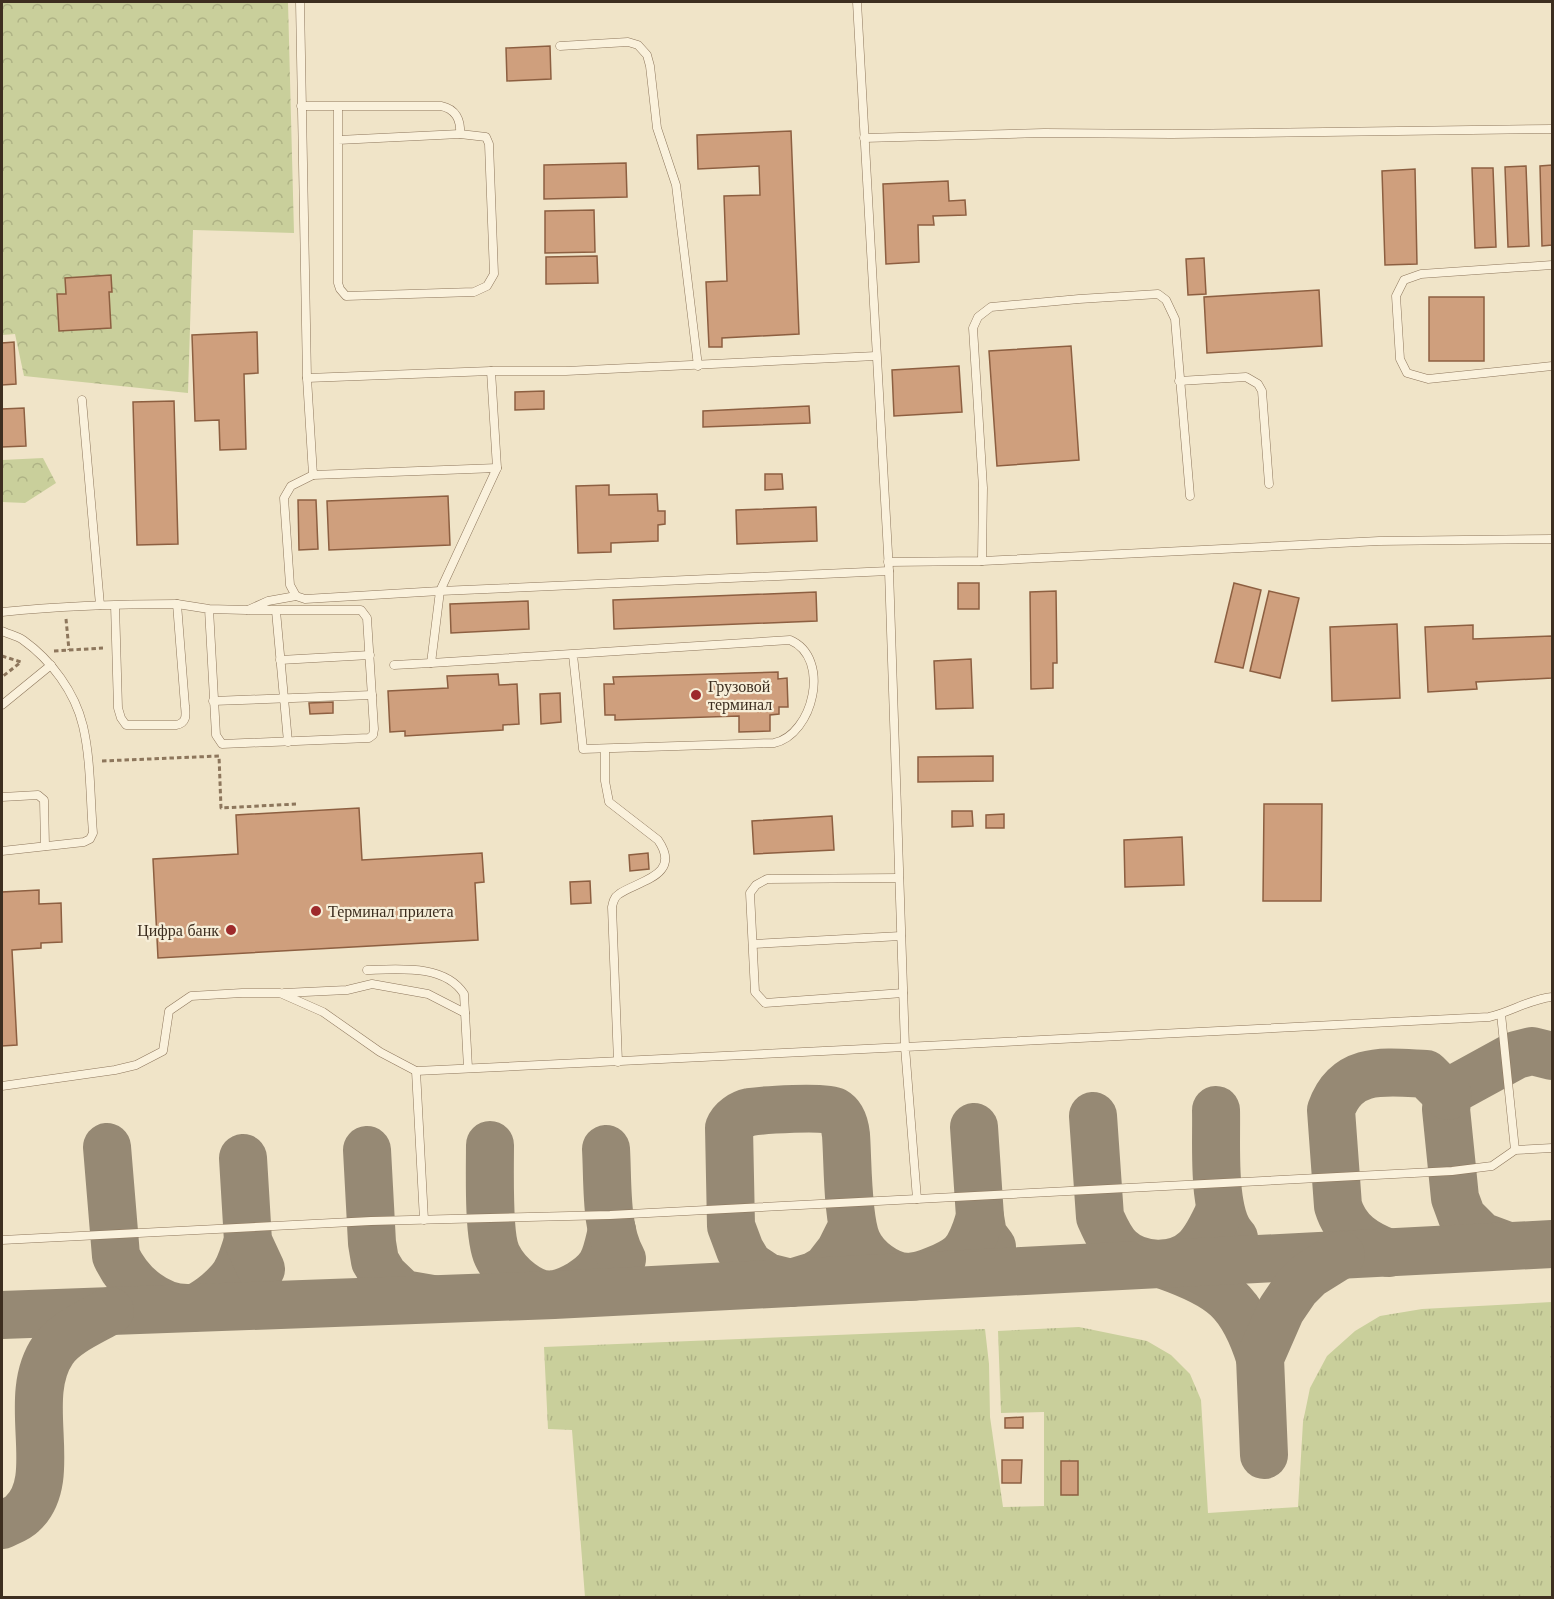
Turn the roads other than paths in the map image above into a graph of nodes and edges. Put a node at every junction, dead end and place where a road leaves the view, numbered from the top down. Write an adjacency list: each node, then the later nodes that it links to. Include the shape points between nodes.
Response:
1 (300, 2): 4 (lane)
2 (857, 2): 8 (lane)
3 (560, 46): 12 (lane, via 628,42 638,45 647,56 657,128 676,185)
4 (301, 106): 5 (lane); 15 (lane)
5 (338, 107): 7 (lane, via 447,108 458,116); 9 (lane)
6 (1552, 129): 8 (lane)
7 (460, 134): 9 (lane); 9 (lane, via 486,137 489,144 494,274 487,286 474,292 346,296 343,293 338,283)
8 (864, 138): 11 (lane)
9 (338, 140)
10 (1552, 265): 13 (lane, via 1421,274 1404,280 1396,296 1400,359 1407,373 1428,380)
11 (876, 356): 12 (lane); 24 (lane)
12 (698, 366): 14 (lane)
13 (1552, 366)
14 (491, 372): 15 (lane); 18 (lane)
15 (307, 378): 19 (lane)
16 (1179, 381): 20 (lane, via 1246,377 1258,384 1262,391); 21 (lane); 23 (lane, via 1174,319 1166,300 1158,294 991,307 978,317 973,328 983,488)
17 (82, 400): 30 (lane)
18 (497, 468): 19 (lane); 26 (lane)
19 (313, 475): 27 (lane, via 291,486 284,498 290,585)
20 (1269, 484)
21 (1190, 496)
22 (1552, 539): 23 (lane, via 1379,542)
23 (982, 561): 24 (lane)
24 (888, 562): 25 (lane)
25 (889, 571): 26 (lane); 51 (lane)
26 (440, 591): 27 (lane, via 304,599); 39 (lane)
27 (296, 596): 32 (lane)
28 (115, 604): 29 (lane); 29 (lane, via 119,712 123,723 176,725 186,718); 30 (lane)
29 (177, 604): 31 (lane)
30 (100, 605): 34 (lane)
31 (209, 609): 32 (lane); 44 (lane)
32 (246, 610): 33 (lane)
33 (276, 611): 36 (lane, via 361,610 367,618); 38 (lane)
34 (2, 612)
35 (2, 631): 40 (lane, via 21,639)
36 (370, 655): 38 (lane); 42 (lane)
37 (573, 655): 39 (lane); 47 (lane, via 583,749); 47 (lane, via 790,640 810,658 814,698 794,732 784,741)
38 (280, 660): 43 (lane)
39 (431, 663): 41 (lane)
40 (51, 665): 45 (lane); 49 (lane, via 77,707 83,726 92,836 84,842)
41 (394, 665)
42 (372, 695): 43 (lane); 46 (lane, via 374,729 369,738)
43 (283, 699): 44 (lane); 46 (lane)
44 (213, 701): 46 (lane, via 216,735 222,744)
45 (2, 705)
46 (288, 742)
47 (605, 749): 61 (lane, via 609,802 658,840 664,855 663,866 655,877 619,894 612,906)
48 (2, 797): 49 (lane, via 42,797)
49 (45, 846): 50 (lane)
50 (2, 851)
51 (899, 878): 52 (lane); 53 (lane, via 767,879 750,893)
52 (901, 936): 53 (lane); 56 (lane)
53 (753, 944): 56 (lane, via 755,992 765,1003)
54 (367, 970): 58 (lane, via 400,968 449,978 464,994)
55 (280, 993): 58 (lane, via 347,990 372,984 428,994); 63 (lane, via 323,1012 380,1052); 64 (lane, via 191,996 169,1011 163,1051 136,1065)
56 (903, 993): 60 (lane)
57 (1552, 997): 59 (lane)
58 (465, 1013): 62 (lane)
59 (1501, 1014): 60 (lane); 66 (lane)
60 (905, 1047): 61 (lane); 67 (lane)
61 (618, 1062): 62 (lane)
62 (468, 1068): 63 (lane)
63 (416, 1071): 68 (lane)
64 (2, 1086)
65 (1552, 1148): 66 (lane)
66 (1515, 1150): 67 (lane, via 1492,1166 1452,1171)
67 (917, 1199): 68 (lane)
68 (424, 1220): 69 (lane)
69 (2, 1240)

